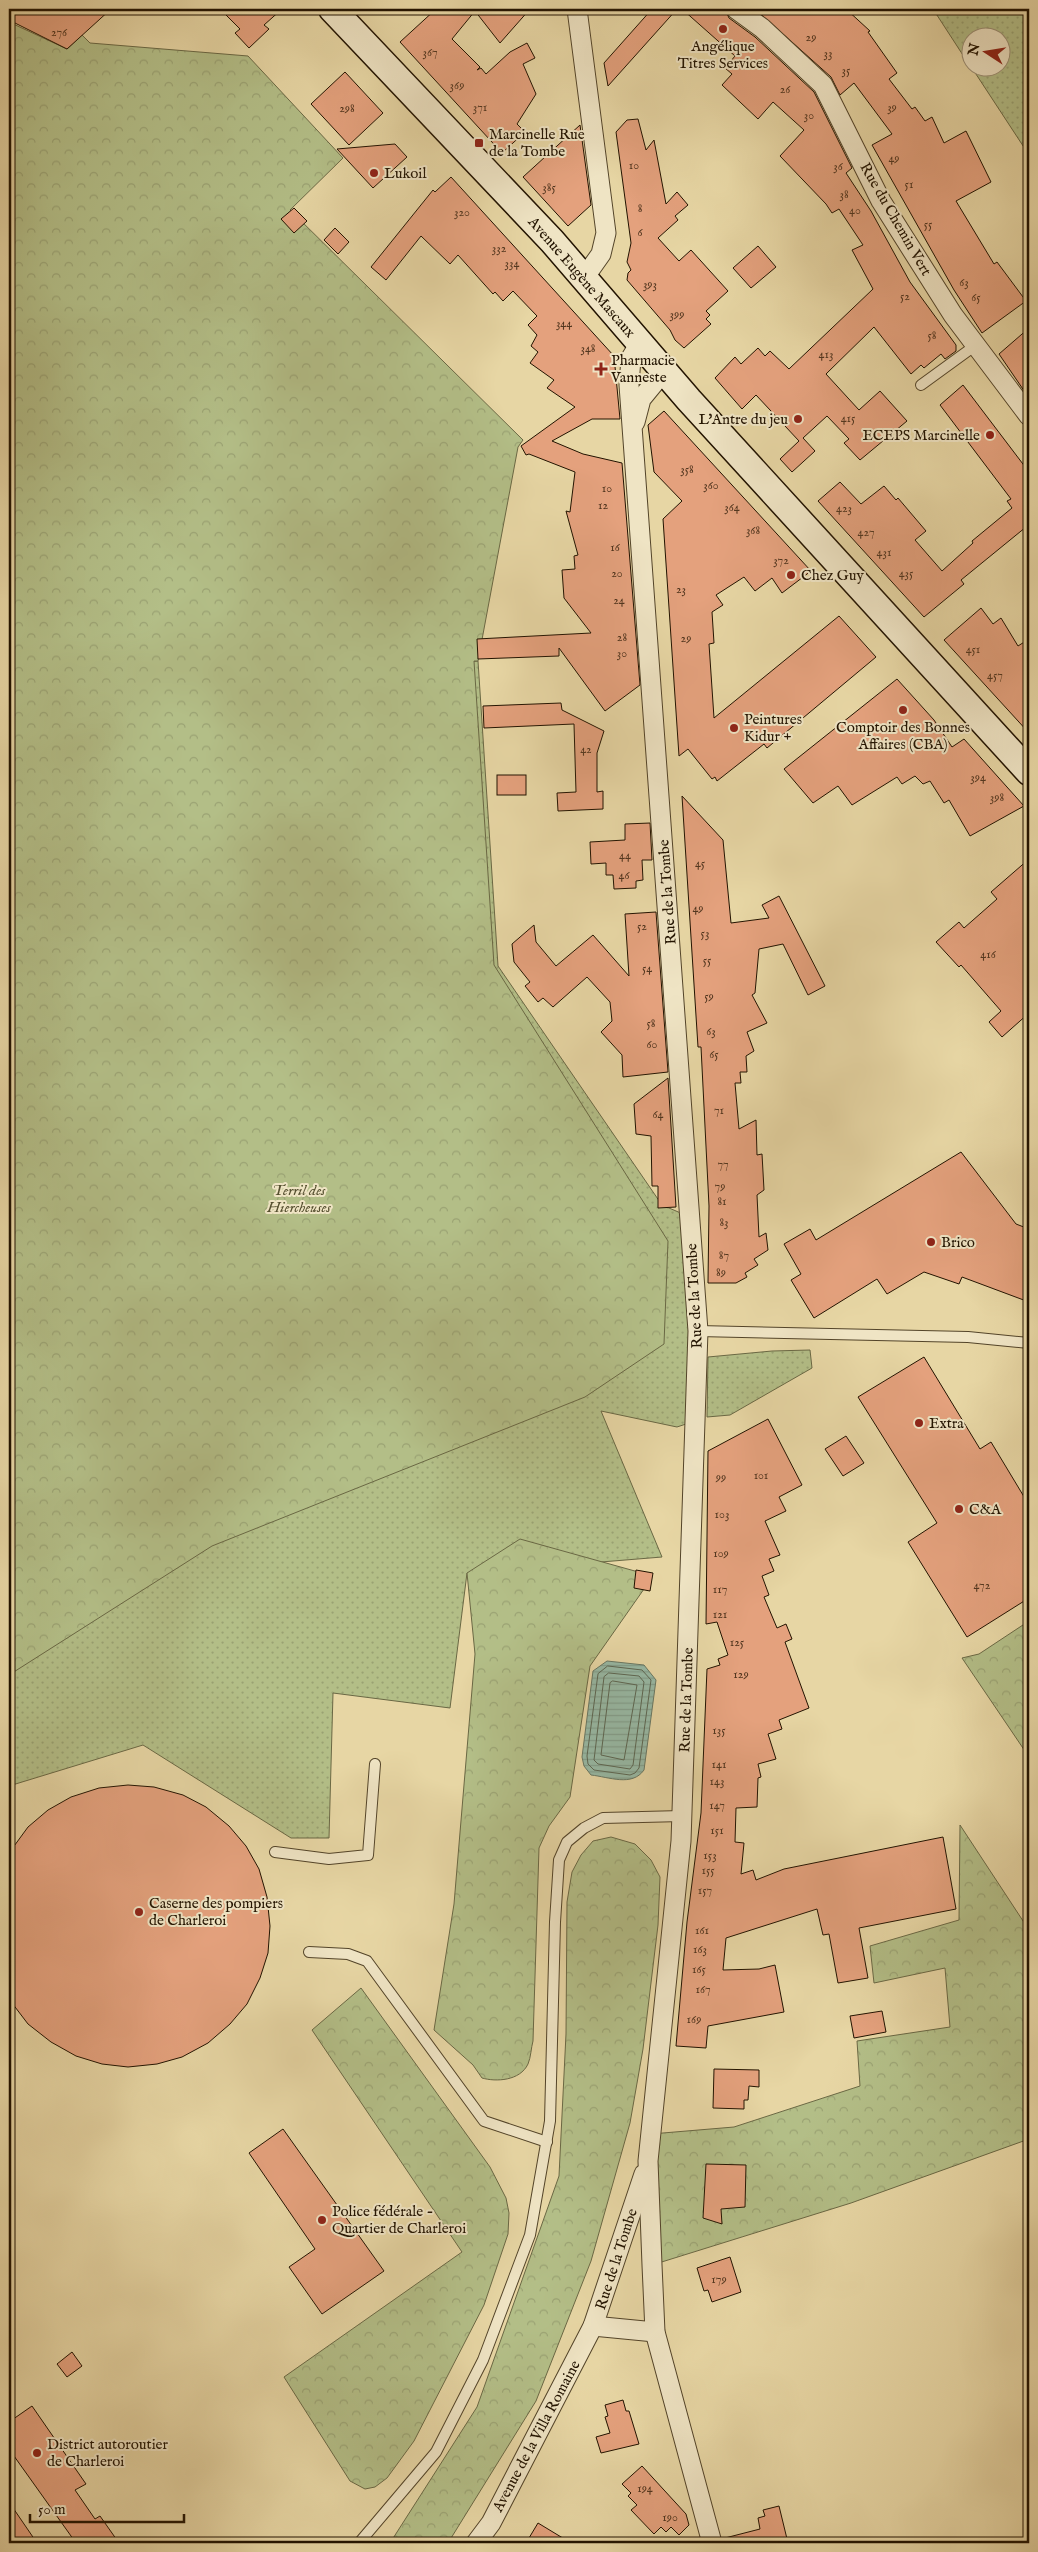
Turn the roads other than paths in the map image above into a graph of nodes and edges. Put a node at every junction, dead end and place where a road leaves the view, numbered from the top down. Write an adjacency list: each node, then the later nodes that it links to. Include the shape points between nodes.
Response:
1 (332, 9): 4 (main road, Avenue Eugène Mascaux)
2 (577, 9): 4 (street, via 606,232 601,254)
3 (736, 9): 6 (street, Rue du Chemin Vert, via 762,28 824,85 881,201 953,315)
4 (584, 278): 5 (main road, Avenue Eugène Mascaux)
5 (640, 343): 7 (main road, Avenue Eugène Mascaux); 10 (street, Rue de la Tombe, via 632,358 629,385)
6 (976, 345): 8 (lane); 9 (street, Rue du Chemin Vert)
7 (664, 371): 10 (street, Rue de la Tombe, via 642,399); 11 (main road, Avenue Eugène Mascaux)
8 (921, 385)
9 (1029, 416)
10 (633, 430): 12 (street, Rue de la Tombe)
11 (1029, 772)
12 (698, 1331): 13 (lane, via 968,1337); 15 (street, Rue de la Tombe)
13 (1029, 1343)
14 (375, 1764): 16 (lane, via 368,1855 329,1859)
15 (682, 1816): 18 (lane, via 604,1818 567,1842 559,1860); 19 (street, Rue de la Tombe)
16 (275, 1852)
17 (309, 1952): 18 (lane, via 348,1954 367,1961 484,2121)
18 (547, 2142): 22 (lane, via 530,2235 483,2360 436,2452)
19 (648, 2161): 20 (street, Rue de la Tombe); 21 (street, Rue de la Tombe)
20 (593, 2326): 21 (street, Rue de la Tombe); 23 (street, Avenue de la Villa Romaine, via 491,2523)
21 (655, 2332): 24 (street, Rue de la Tombe)
22 (359, 2543)
23 (476, 2543)
24 (712, 2543)

